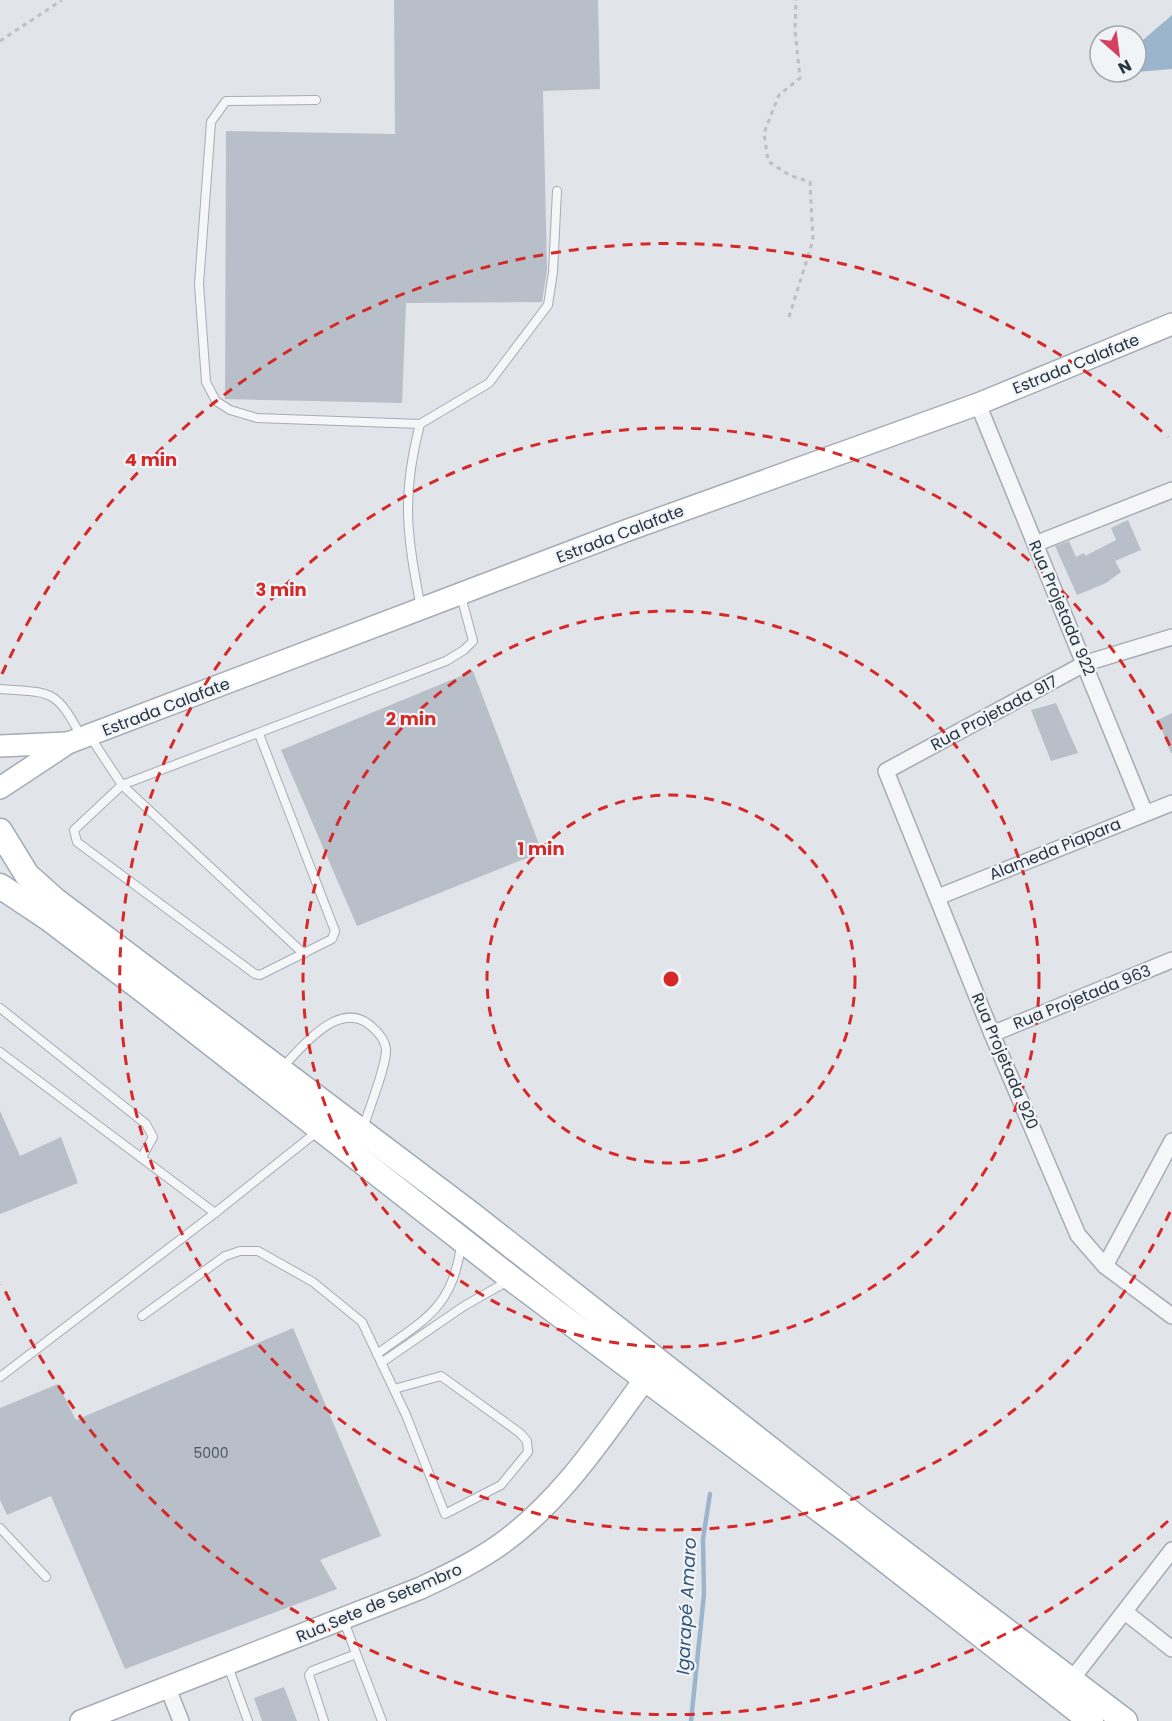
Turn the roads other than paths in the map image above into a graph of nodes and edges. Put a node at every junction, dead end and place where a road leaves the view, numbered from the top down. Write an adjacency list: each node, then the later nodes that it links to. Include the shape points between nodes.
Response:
1 (316, 100): 5 (lane, via 226,101 211,122 200,284 206,382 216,401 256,418)
2 (557, 191): 5 (lane, via 548,305 489,383)
3 (1172, 324): 4 (street, Estrada Calafate)
4 (978, 404): 7 (street, Rua Projetada 922); 8 (street, Estrada Calafate, via 628,530)
5 (420, 424): 9 (lane, via 410,465 406,508)
6 (1172, 490): 7 (street)
7 (1035, 544): 11 (street, Rua Projetada 922)
8 (461, 595): 9 (street, Estrada Calafate); 13 (lane, via 473,641 464,650 446,661)
9 (421, 610): 14 (street, Estrada Calafate)
10 (1172, 637): 11 (street, Rua Projetada 917)
11 (1086, 663): 16 (street, Rua Projetada 917); 20 (street, Rua Projetada 922)
12 (0, 689): 14 (lane, via 54,695)
13 (259, 734): 17 (lane); 25 (lane, via 335,931 334,937)
14 (80, 739): 15 (street, Estrada Calafate); 17 (lane); 18 (street, Estrada Calafate)
15 (0, 746)
16 (886, 771): 23 (street, Rua Projetada 920)
17 (122, 784): 25 (lane); 25 (lane, via 74,830 77,842 255,974)
18 (0, 788)
19 (1172, 803): 20 (street, Alameda Piapara)
20 (1145, 813): 23 (street, Alameda Piapara)
21 (0, 831): 24 (main road)
22 (0, 886): 24 (main road)
23 (938, 897): 28 (street, Rua Projetada 920)
24 (51, 909): 30 (main road); 31 (main road)
25 (304, 954)
26 (1172, 960): 28 (street, Rua Projetada 963)
27 (0, 1008): 34 (lane, via 146,1124 153,1137)
28 (993, 1034): 37 (street, Rua Projetada 920, via 1078,1236)
29 (0, 1052): 34 (lane)
30 (280, 1070): 32 (main road); 32 (lane, via 318,1031 340,1019 357,1018 369,1024 380,1034 386,1048)
31 (320, 1130): 35 (lane); 36 (main road)
32 (362, 1133): 54 (main road)
33 (1172, 1141): 37 (street)
34 (142, 1157): 35 (lane)
35 (214, 1213): 43 (lane)
36 (462, 1241): 38 (main road); 41 (lane, via 449,1293 428,1318)
37 (1105, 1266): 40 (street, Rua Projetada 920)
38 (512, 1280): 42 (lane, via 464,1306); 44 (main road)
39 (142, 1316): 41 (lane, via 225,1256 258,1251 313,1282 355,1314)
40 (1172, 1316)
41 (377, 1354): 42 (lane)
42 (381, 1363): 45 (lane)
43 (0, 1377)
44 (645, 1379): 50 (street, Rua Sete de Setembro, via 588,1457 530,1522 462,1568); 61 (main road)
45 (394, 1389): 45 (lane, via 445,1514 501,1485 528,1452 527,1441 520,1433 441,1376)
46 (0, 1528): 48 (lane)
47 (1172, 1550): 49 (street)
48 (46, 1577)
49 (1125, 1612): 51 (street); 54 (street)
50 (343, 1619): 52 (lane); 53 (street, Rua Sete de Setembro)
51 (1172, 1649)
52 (356, 1654): 59 (lane, via 317,1668 309,1675); 60 (lane)
53 (228, 1664): 55 (street, Rua Sete de Setembro); 58 (lane)
54 (1071, 1679): 62 (main road)
55 (167, 1686): 56 (street, Rua Sete de Setembro); 57 (street)
56 (81, 1721)
57 (181, 1721)
58 (248, 1721)
59 (324, 1721)
60 (382, 1721)
61 (1091, 1721)
62 (1125, 1721)

